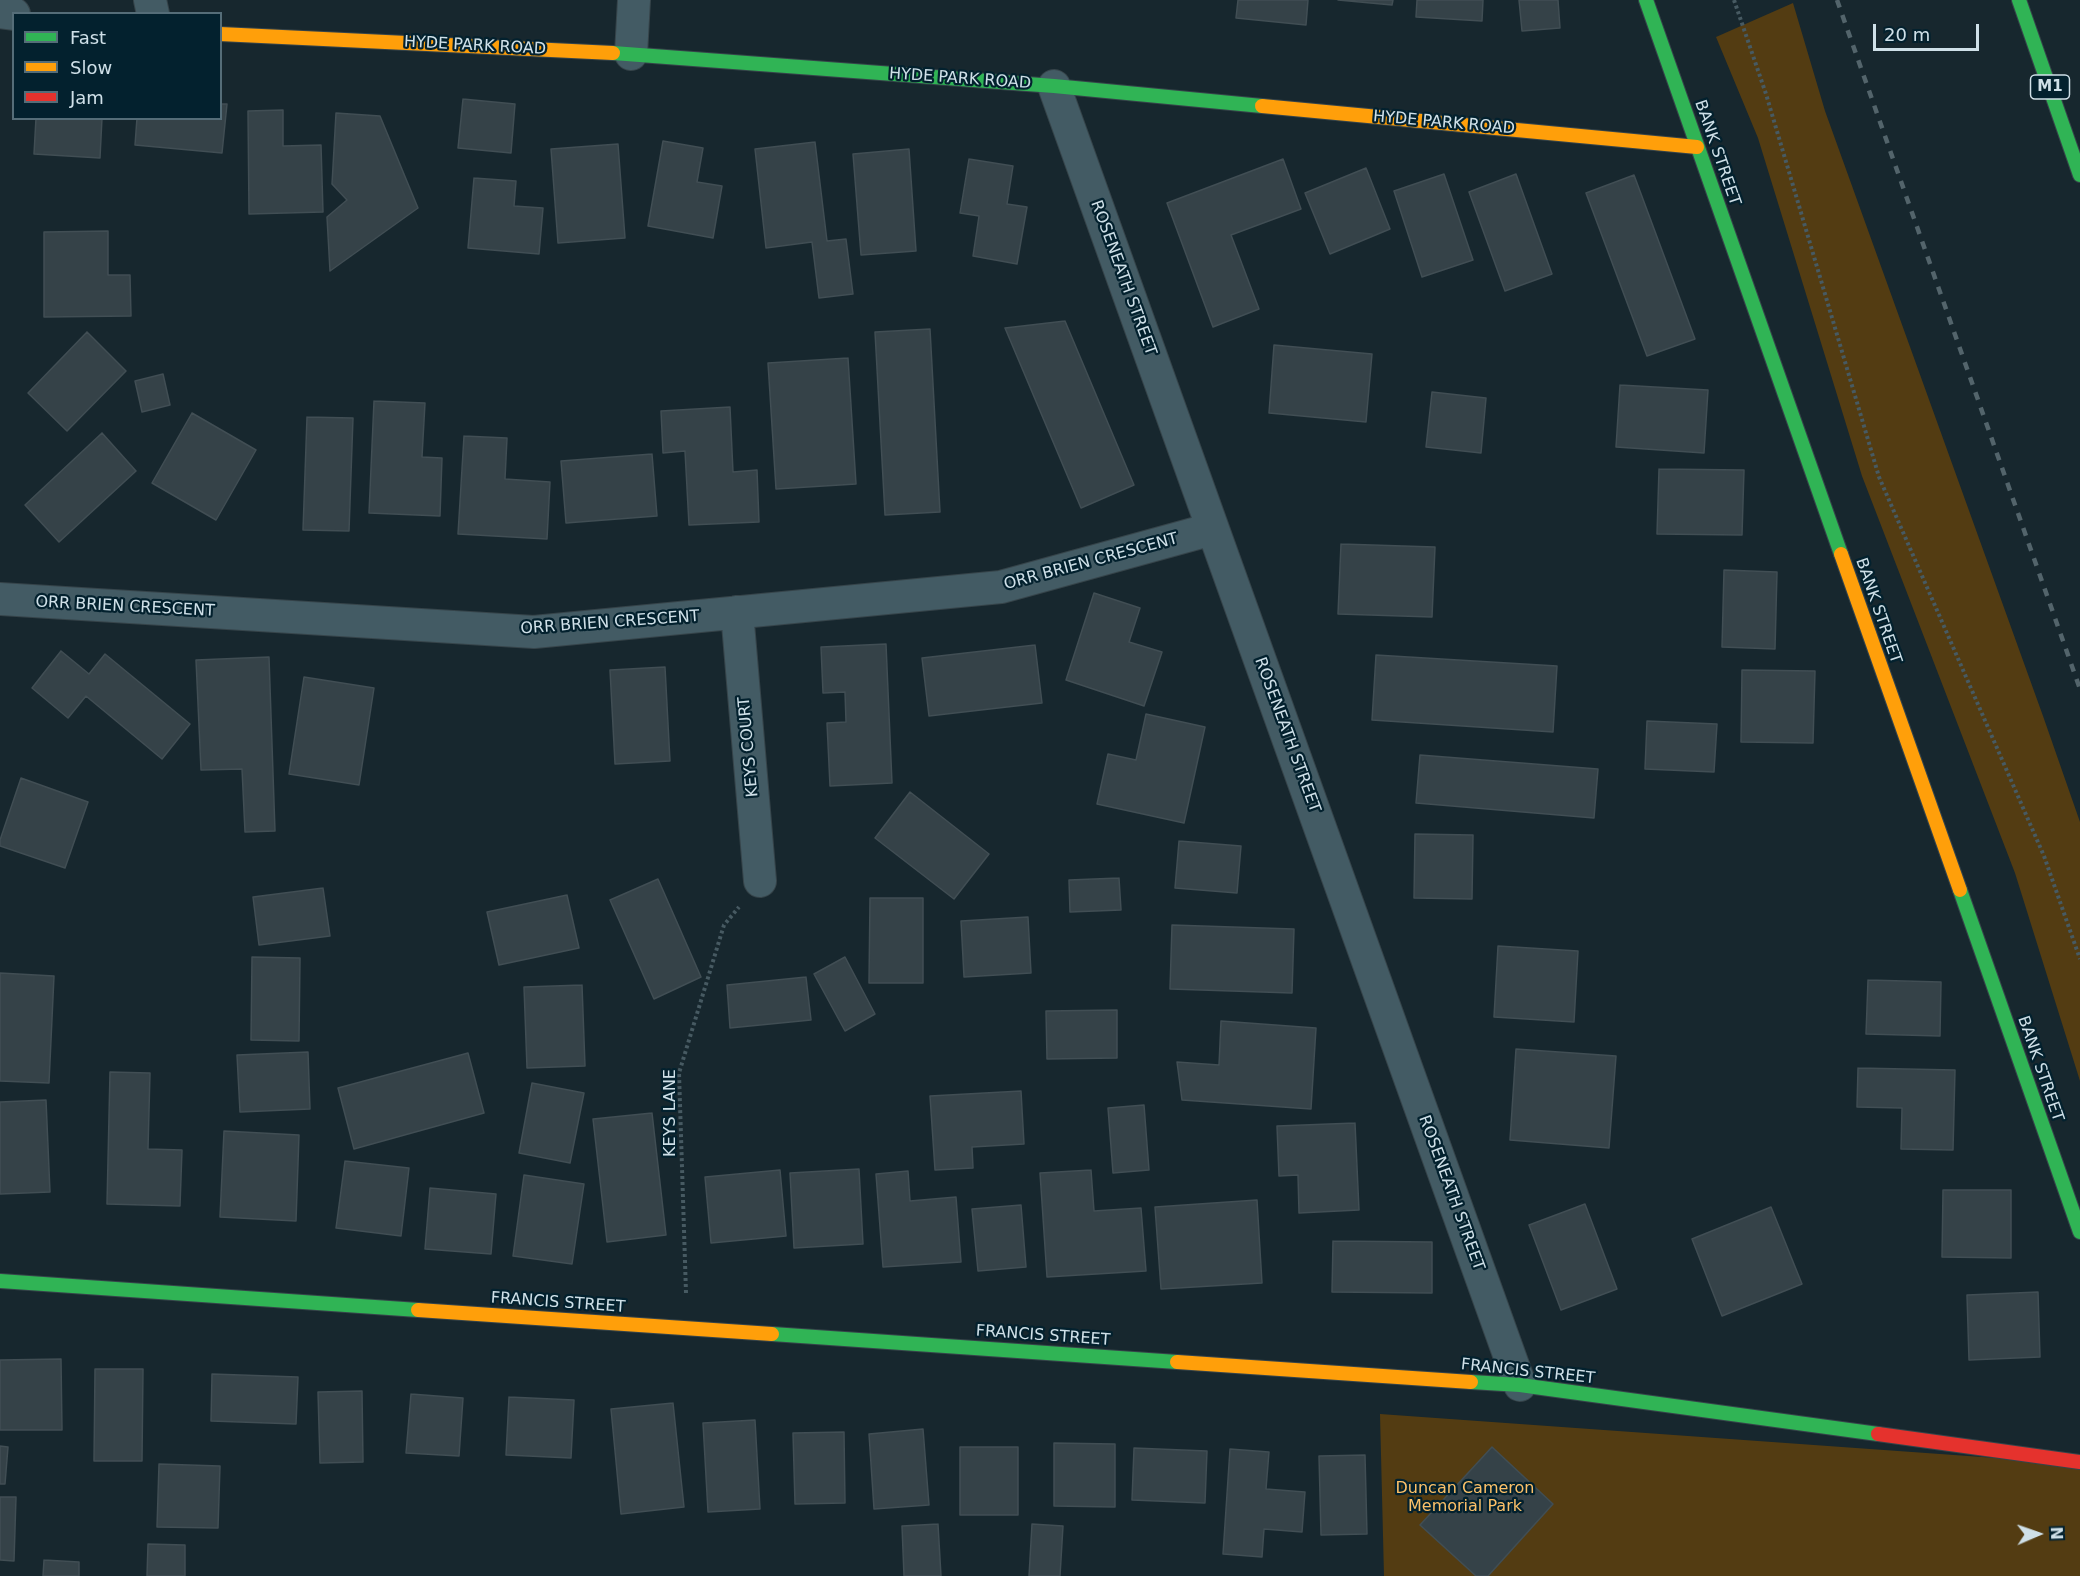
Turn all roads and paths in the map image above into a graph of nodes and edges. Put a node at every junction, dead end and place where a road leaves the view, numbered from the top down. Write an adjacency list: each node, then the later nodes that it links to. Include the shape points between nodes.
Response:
1 (634, 0): 6 (street)
2 (1646, 0): 8 (main road, BANK STREET)
3 (1734, 0): 14 (path, via 1880,477 2044,856)
4 (2019, 0): 9 (main road, M1)
5 (222, 34): 6 (main road, HYDE PARK ROAD)
6 (631, 54): 7 (main road, HYDE PARK ROAD)
7 (1054, 86): 8 (main road, HYDE PARK ROAD); 10 (street, ROSENEATH STREET)
8 (1697, 147): 15 (main road, BANK STREET)
9 (2080, 175)
10 (1212, 529): 12 (street, ORR BRIEN CRESCENT, via 1001,587); 18 (street, ROSENEATH STREET)
11 (0, 599): 12 (street, ORR BRIEN CRESCENT, via 534,632)
12 (737, 612): 13 (street, KEYS COURT)
13 (760, 881): 17 (path, KEYS LANE, via 724,925 679,1073)
14 (2080, 959)
15 (2080, 1232)
16 (0, 1281): 17 (main road, FRANCIS STREET)
17 (686, 1328): 18 (main road, FRANCIS STREET)
18 (1520, 1385): 19 (main road, FRANCIS STREET)
19 (2080, 1462)

